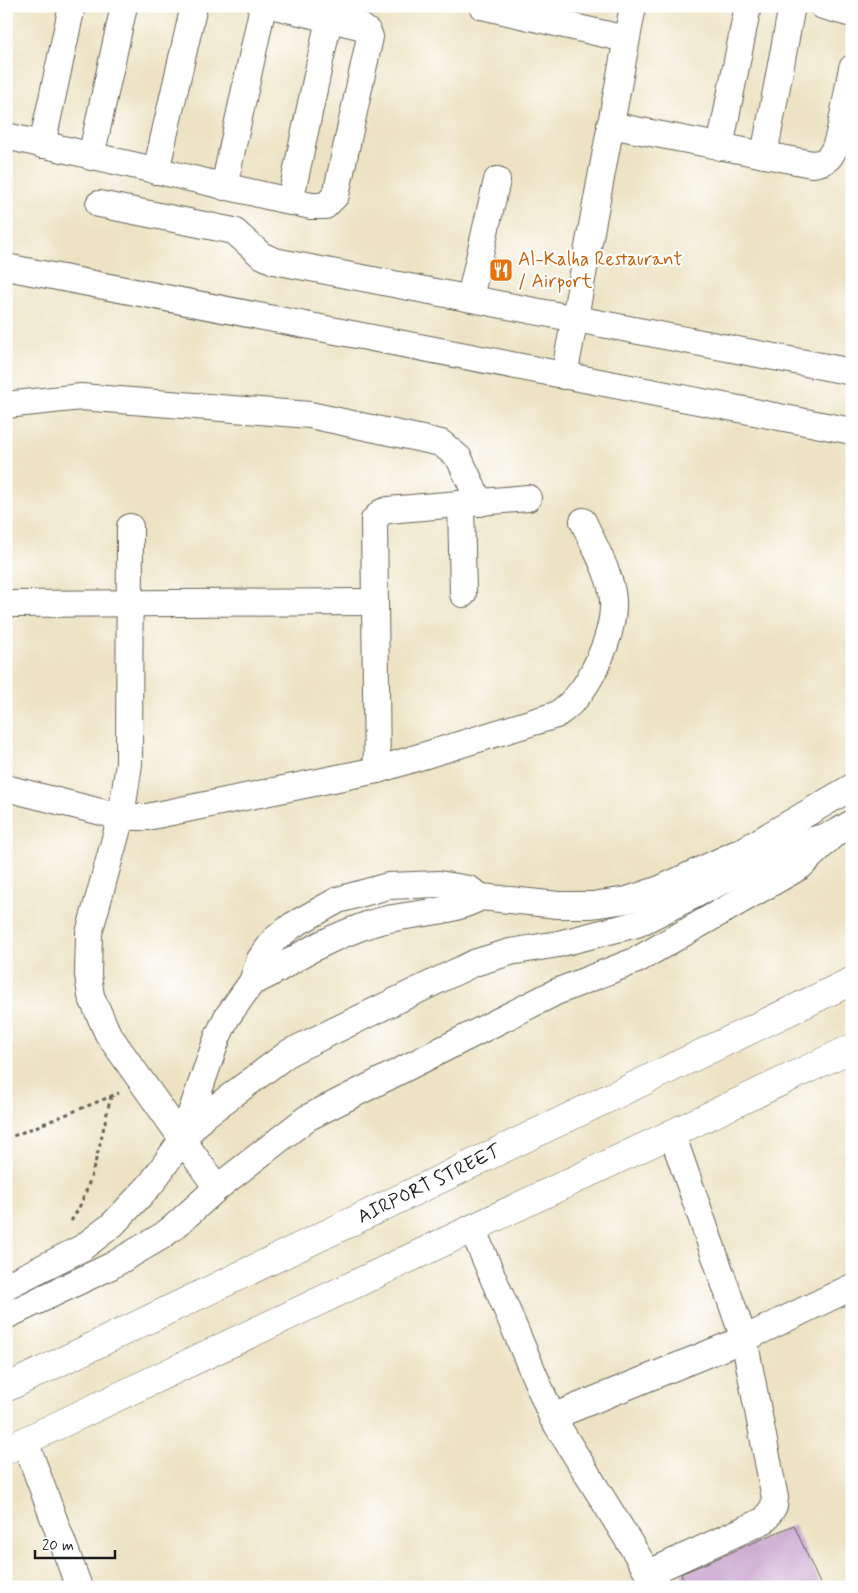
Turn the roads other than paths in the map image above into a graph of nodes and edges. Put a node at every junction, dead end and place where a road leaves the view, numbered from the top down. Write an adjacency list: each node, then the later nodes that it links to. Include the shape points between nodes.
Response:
1 (72, 6): 17 (street)
2 (124, 6): 20 (street)
3 (194, 6): 21 (street)
4 (263, 6): 23 (street)
5 (275, 6): 12 (street)
6 (482, 6): 13 (street)
7 (633, 6): 13 (street)
8 (748, 6): 18 (street)
9 (792, 6): 19 (street)
10 (823, 6): 11 (street)
11 (852, 14)
12 (329, 19): 24 (street); 24 (street, via 360,26 370,37 332,201 325,206)
13 (626, 39): 15 (street)
14 (852, 68): 19 (street, via 836,146 828,159 812,164)
15 (610, 125): 18 (street); 28 (street)
16 (6, 136): 17 (street)
17 (42, 145): 20 (street)
18 (720, 147): 19 (street)
19 (764, 155)
20 (91, 156): 21 (street)
21 (156, 171): 23 (street)
22 (497, 180): 27 (street)
23 (224, 187): 24 (street)
24 (290, 202)
25 (98, 204): 27 (street, via 234,232 274,262)
26 (6, 267): 30 (street)
27 (470, 298): 28 (street)
28 (575, 318): 29 (street); 30 (street)
29 (852, 372)
30 (564, 376): 32 (street)
31 (6, 405): 34 (street, via 81,397 310,415 441,443 459,458)
32 (852, 431)
33 (528, 498): 34 (street)
34 (471, 504): 37 (street); 39 (street, via 388,510 377,515 373,526)
35 (583, 521): 41 (street, via 608,576 614,605 610,635 582,692 571,705 540,722)
36 (130, 526): 38 (street)
37 (463, 594)
38 (131, 602): 39 (street); 40 (street); 44 (street, via 131,738)
39 (375, 602): 41 (street)
40 (6, 604)
41 (377, 770): 44 (street, via 147,817)
42 (852, 787): 51 (street, via 746,848 635,898 576,906 481,897 455,908 394,917 365,926 308,951 272,974 252,982 235,1005 218,1036)
43 (6, 788): 44 (street)
44 (121, 817): 51 (street, via 89,933 91,996 108,1034)
45 (843, 829): 46 (street, via 788,848 637,924); 48 (street, via 808,861 784,876 637,960)
46 (558, 944): 48 (street); 51 (street, via 510,952 474,964 290,1052 204,1116)
47 (852, 981): 58 (main road, AIRPORT STREET)
48 (571, 986): 52 (street, via 308,1118)
49 (852, 1048): 50 (main road)
50 (672, 1134): 53 (main road); 57 (street)
51 (182, 1140): 52 (street); 54 (street, via 151,1184 112,1225 82,1248)
52 (216, 1188): 56 (street, via 175,1226 141,1249)
53 (472, 1228): 59 (street); 60 (main road)
54 (6, 1286)
55 (852, 1287): 57 (street)
56 (6, 1316)
57 (744, 1339): 59 (street); 61 (street, via 774,1506 765,1520)
58 (6, 1388)
59 (552, 1417): 61 (street)
60 (16, 1446): 62 (street)
61 (653, 1580)
62 (79, 1587)

